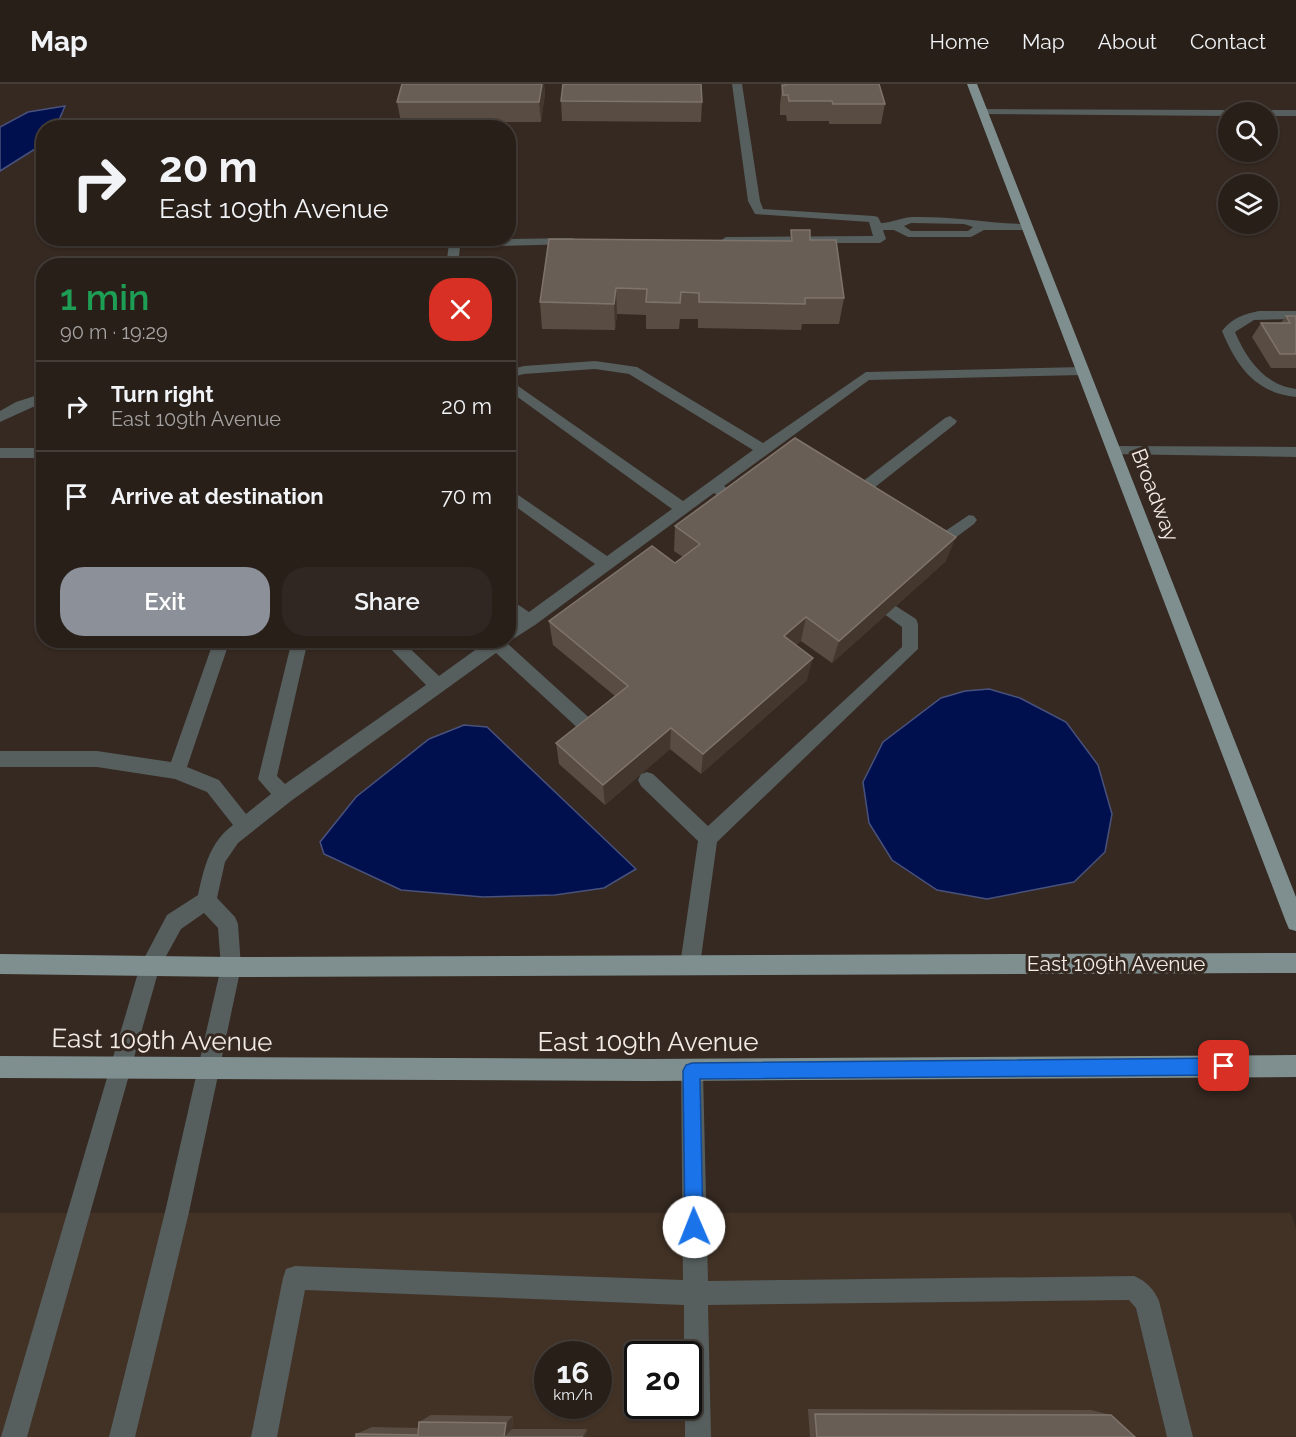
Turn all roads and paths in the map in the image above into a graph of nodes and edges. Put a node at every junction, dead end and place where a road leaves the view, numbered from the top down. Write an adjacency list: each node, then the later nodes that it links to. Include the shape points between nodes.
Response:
1 (737, 84): 7 (lane, via 754,201 759,212 874,219)
2 (972, 84): 3 (main road, Broadway)
3 (982, 112): 4 (lane); 8 (main road, Broadway)
4 (1218, 113)
5 (1278, 113): 6 (lane)
6 (1296, 113)
7 (876, 226): 8 (lane, via 896,226 908,234 971,234 981,226); 9 (lane, via 880,239)
8 (1025, 227): 13 (main road, Broadway)
9 (714, 241)
10 (585, 242): 11 (lane)
11 (516, 243)
12 (1296, 315): 16 (lane, via 1260,314 1237,321 1228,331 1245,364 1266,381)
13 (1083, 371): 20 (lane, via 866,376); 21 (main road, Broadway)
14 (516, 372): 20 (lane, via 596,365 632,370)
15 (516, 389): 28 (lane)
16 (1292, 393)
17 (36, 400): 18 (lane)
18 (0, 417)
19 (950, 421): 27 (lane)
20 (763, 450): 25 (lane)
21 (1114, 452): 22 (lane); 51 (main road, Broadway)
22 (1296, 452)
23 (0, 453): 24 (lane)
24 (36, 453)
25 (715, 487): 28 (lane); 29 (lane)
26 (516, 499): 32 (lane)
27 (840, 506)
28 (683, 509): 32 (lane)
29 (759, 518)
30 (969, 520): 31 (lane)
31 (915, 561)
32 (607, 564): 35 (lane)
33 (870, 590): 49 (lane, via 910,624 910,649)
34 (516, 610): 35 (lane)
35 (529, 621): 36 (lane)
36 (516, 630)
37 (219, 648): 45 (lane)
38 (298, 648): 47 (lane, via 267,779)
39 (398, 648): 42 (lane)
40 (491, 648): 42 (lane)
41 (510, 648): 43 (lane)
42 (438, 686): 47 (lane)
43 (603, 741)
44 (0, 759): 45 (lane, via 97,759)
45 (177, 771): 48 (lane, via 213,786)
46 (647, 780): 49 (lane)
47 (284, 795): 48 (lane)
48 (245, 826): 50 (lane, via 231,837 216,859)
49 (708, 838): 54 (lane)
50 (206, 901): 55 (lane, via 174,922); 56 (lane, via 228,924)
51 (1296, 922)
52 (1296, 963): 54 (main road, East 109th Avenue)
53 (0, 964): 55 (main road, East 109th Avenue)
54 (690, 965): 56 (main road, East 109th Avenue)
55 (150, 966): 56 (main road, East 109th Avenue); 59 (lane)
56 (231, 967): 60 (lane)
57 (1296, 1066): 61 (main road, East 109th Avenue)
58 (0, 1067): 59 (main road, East 109th Avenue)
59 (120, 1068): 60 (main road, East 109th Avenue); 63 (lane)
60 (206, 1070): 61 (main road, East 109th Avenue); 64 (lane, via 177,1212)
61 (692, 1071): 62 (lane)
62 (695, 1293): 65 (lane, via 295,1278); 66 (lane); 67 (lane, via 1134,1288 1147,1301)
63 (14, 1437)
64 (122, 1437)
65 (264, 1437)
66 (698, 1437)
67 (1180, 1437)

